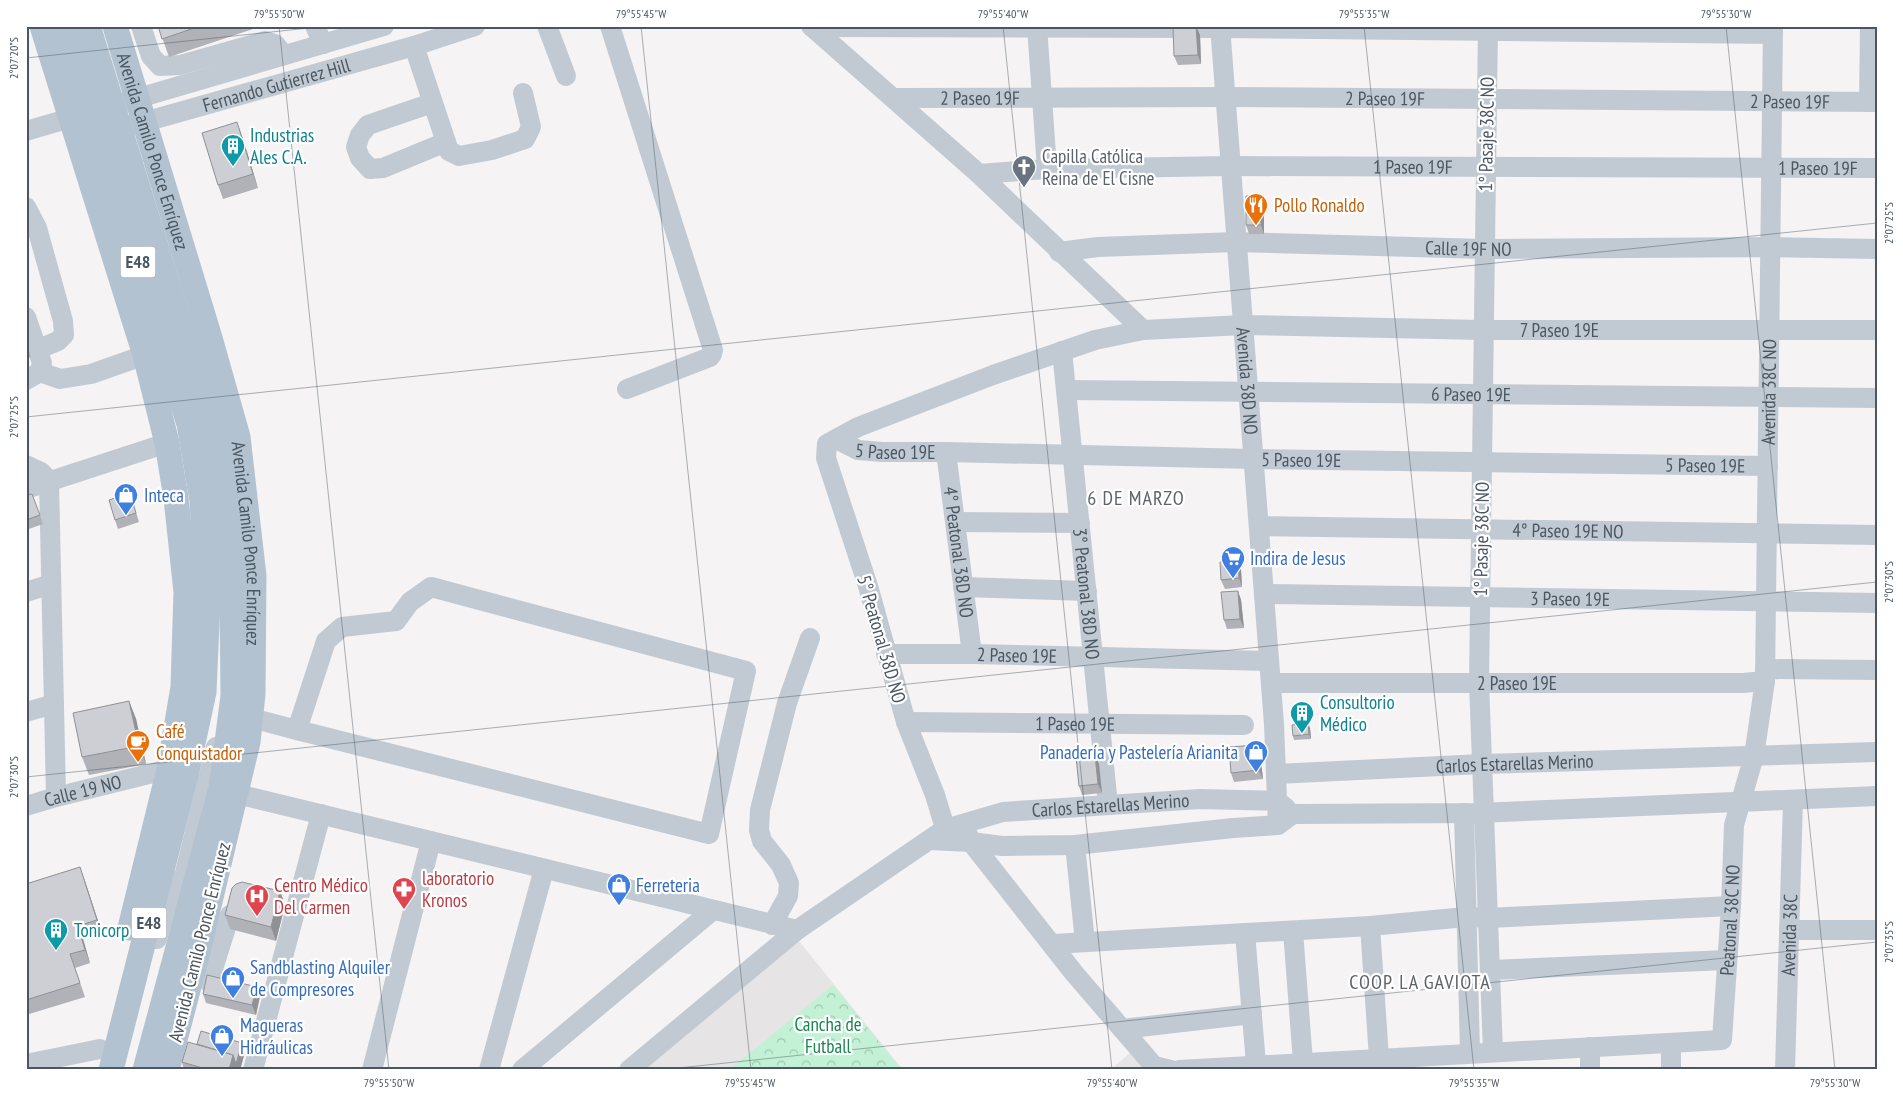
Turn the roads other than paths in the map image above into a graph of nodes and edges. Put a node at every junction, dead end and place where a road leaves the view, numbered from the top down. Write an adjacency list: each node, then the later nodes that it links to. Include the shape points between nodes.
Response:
1 (42, 26): 19 (main road, E48)
2 (63, 26): 76 (main road, Avenida Camilo Ponce Enríquez / E48)
3 (88, 26): 76 (main road, Avenida Camilo Ponce Enríquez / E48, via 210,421)
4 (141, 26): 20 (street, via 151,56 160,66 180,65 265,41 275,44)
5 (384, 26): 17 (street, Fernando Gutierrez Hill)
6 (475, 26): 18 (street, Fernando Gutierrez Hill)
7 (547, 26): 21 (street)
8 (610, 26): 60 (street, via 713,350 710,357)
9 (1870, 26): 29 (street)
10 (811, 27): 11 (street); 25 (street)
11 (974, 27): 12 (street)
12 (1038, 27): 13 (street); 23 (street)
13 (1220, 27): 14 (street); 26 (street, Avenida 38D NO)
14 (1488, 29): 15 (street); 27 (street, 1° Pasaje 38C NO)
15 (1773, 30): 28 (street, Avenida 38C NO)
16 (116, 32): 19 (main road, via 110,51 89,64 73,65); 24 (main road, Avenida Camilo Ponce Enríquez / E48)
17 (319, 35): 20 (street, Fernando Gutierrez Hill)
18 (414, 46): 30 (street); 32 (street, Fernando Gutierrez Hill)
19 (51, 55): 31 (main road, E48)
20 (284, 55): 24 (street, Fernando Gutierrez Hill)
21 (566, 76)
22 (523, 93): 35 (street, via 531,127 525,139 459,156 448,151)
23 (1041, 97): 25 (street, 2 Paseo 19F); 26 (street, 2 Paseo 19F); 40 (street)
24 (136, 98): 31 (street, Fernando Gutierrez Hill); 32 (main road, Avenida Camilo Ponce Enríquez / E48)
25 (894, 98): 41 (street)
26 (1225, 98): 27 (street, 2 Paseo 19F); 36 (street, Avenida 38D NO)
27 (1487, 100): 28 (street, 2 Paseo 19F); 37 (street, 1° Pasaje 38C NO)
28 (1772, 101): 29 (street, 2 Paseo 19F); 38 (street, Avenida 38C NO)
29 (1873, 102)
30 (432, 104): 35 (street); 35 (street, via 368,126 356,147 360,158 370,169 383,168)
31 (70, 118): 33 (street, Fernando Gutierrez Hill); 34 (main road, E48)
32 (144, 122): 34 (street, Fernando Gutierrez Hill); 42 (main road, Avenida Camilo Ponce Enríquez / E48)
33 (26, 131)
34 (78, 142): 44 (main road, E48)
35 (446, 142)
36 (1230, 166): 37 (street, 1 Paseo 19F); 40 (street, 1 Paseo 19F); 45 (street, Avenida 38D NO)
37 (1486, 167): 38 (street, 1 Paseo 19F); 47 (street, 1° Pasaje 38C NO)
38 (1772, 167): 39 (street, 1 Paseo 19F); 46 (street, Avenida 38C NO)
39 (1877, 168)
40 (1047, 169): 41 (street, 1 Paseo 19F)
41 (979, 174): 49 (street)
42 (166, 195): 44 (main road, via 145,183 128,183 113,190); 93 (main road, Avenida Camilo Ponce Enríquez / E48, via 238,437 254,576)
43 (26, 207): 56 (street, via 37,228 64,335)
44 (99, 210): 58 (main road, E48)
45 (1236, 242): 47 (street, Calle 19F NO); 49 (street, Calle 19F NO, via 1098,247); 51 (street, Avenida 38D NO)
46 (1770, 248): 47 (street, Calle 19F NO); 48 (street, Calle 19F NO); 54 (street, Avenida 38C NO)
47 (1484, 249): 53 (street, 1° Pasaje 38C NO)
48 (1877, 249)
49 (1060, 252): 52 (street)
50 (26, 317): 56 (street)
51 (1243, 325): 52 (street, 7 Paseo 19E); 53 (street, 7 Paseo 19E); 62 (street, Avenida 38D NO)
52 (1143, 330): 57 (street, 7 Paseo 19E)
53 (1483, 330): 54 (street, 7 Paseo 19E); 63 (street, 1° Pasaje 38C NO)
54 (1769, 330): 55 (street, 7 Paseo 19E); 64 (street, Avenida 38C NO)
55 (1877, 330)
56 (36, 350): 59 (street, via 42,363)
57 (1062, 351): 61 (street, 3° Peatonal 38D NO); 66 (street, 7 Paseo 19E, via 858,427)
58 (145, 355): 59 (street, via 91,374 60,379); 67 (main road, E48)
59 (33, 376)
60 (627, 389)
61 (1066, 390): 62 (street, 6 Paseo 19E); 69 (street, 3° Peatonal 38D NO)
62 (1248, 391): 63 (street, 6 Paseo 19E); 70 (street, Avenida 38D NO)
63 (1482, 394): 64 (street, 6 Paseo 19E); 71 (street, 1° Pasaje 38C NO)
64 (1769, 397): 65 (street, 6 Paseo 19E); 73 (street, Avenida 38C NO)
65 (1877, 398)
66 (836, 439): 68 (street, 5 Paseo 19E, via 858,450); 95 (street, 5° Peatonal 38D NO, via 827,444 826,458 868,586)
67 (167, 443): 74 (street); 115 (main road, E48, via 186,592 183,686)
68 (946, 452): 69 (street, 5 Paseo 19E); 77 (street, 4° Peatonal 38D NO)
69 (1073, 455): 70 (street, 5 Paseo 19E); 78 (street, 3° Peatonal 38D NO)
70 (1253, 459): 71 (street, 5 Paseo 19E); 79 (street, Avenida 38D NO)
71 (1482, 463): 73 (street, 5 Paseo 19E); 80 (street, 1° Pasaje 38C NO)
72 (26, 465): 74 (street, via 41,472)
73 (1768, 466): 81 (street, Avenida 38C NO)
74 (49, 482): 75 (street); 83 (street)
75 (26, 489)
76 (213, 499): 88 (main road, Avenida Camilo Ponce Enríquez / E48); 91 (main road, Avenida Camilo Ponce Enríquez / E48)
77 (955, 522): 78 (street); 84 (street, 4° Peatonal 38D NO)
78 (1080, 524): 85 (street, 3° Peatonal 38D NO)
79 (1259, 526): 80 (street, 4° Paseo 19E NO); 87 (street, Avenida 38D NO)
80 (1481, 530): 81 (street, 4° Paseo 19E NO); 89 (street, 1° Pasaje 38C NO)
81 (1767, 534): 82 (street, 4° Paseo 19E NO); 90 (street, Avenida 38C NO)
82 (1877, 535)
83 (51, 584): 86 (street); 104 (street)
84 (963, 587): 85 (street); 96 (street, 4° Peatonal 38D NO)
85 (1086, 591): 97 (street, 3° Peatonal 38D NO)
86 (26, 592)
87 (1264, 594): 89 (street, 3 Paseo 19E); 98 (street, Avenida 38D NO)
88 (232, 596): 103 (main road, Avenida Camilo Ponce Enríquez / E48); 112 (street, Avenida Camilo Ponce Enríquez, via 224,622 223,689)
89 (1480, 596): 90 (street, 3 Paseo 19E); 102 (street, 1° Pasaje 38C NO)
90 (1766, 601): 92 (street, 3 Paseo 19E); 100 (street, Avenida 38C NO)
91 (208, 602): 158 (main road, Avenida Camilo Ponce Enríquez / E48, via 204,692 186,776); 163 (street, Avenida Camilo Ponce Enríquez, via 214,621 214,689 202,772)
92 (1877, 603)
93 (254, 634): 103 (main road); 106 (main road, Avenida Camilo Ponce Enríquez / E48)
94 (810, 638): 137 (street, via 787,703 760,810 762,841 781,865 789,883 788,896)
95 (886, 654): 96 (street, 2 Paseo 19E); 107 (street, 5° Peatonal 38D NO)
96 (972, 654): 97 (street, 2 Paseo 19E)
97 (1093, 658): 98 (street, 2 Paseo 19E); 108 (street, 3° Peatonal 38D NO)
98 (1269, 661): 101 (street, Avenida 38D NO)
99 (1877, 670): 100 (street, 2 Paseo 19E)
100 (1765, 675): 102 (street, 2 Paseo 19E, via 1743,683); 113 (street, Avenida 38C NO)
101 (1271, 682): 102 (street, 2 Paseo 19E); 116 (street, Avenida 38D NO)
102 (1478, 682): 114 (street, 1° Pasaje 38C NO)
103 (234, 696): 112 (street); 165 (main road, Avenida Camilo Ponce Enríquez / E48, via 221,788)
104 (54, 704): 105 (street); 118 (street)
105 (26, 712)
106 (251, 718): 110 (street); 117 (main road, Avenida Camilo Ponce Enríquez / E48)
107 (906, 722): 108 (street, 1 Paseo 19E); 128 (street, 5° Peatonal 38D NO)
108 (1100, 724): 109 (street, 1 Paseo 19E); 123 (street, 3° Peatonal 38D NO)
109 (1244, 725)
110 (298, 730): 110 (street, via 708,834 746,671 431,587 410,602 396,621 342,627 326,641)
111 (1877, 752): 113 (street, Carlos Estarellas Merino)
112 (214, 756): 164 (street, Avenida Camilo Ponce Enríquez)
113 (1754, 756): 114 (street, Carlos Estarellas Merino); 122 (street)
114 (1482, 764): 116 (street, Carlos Estarellas Merino); 125 (street, 1° Pasaje 38C NO)
115 (169, 769): 118 (street, Calle 19 NO); 158 (main road, E48)
116 (1276, 774): 120 (street, Avenida 38D NO)
117 (237, 794): 126 (street); 146 (main road, Avenida Camilo Ponce Enríquez / E48)
118 (56, 796): 124 (street, Calle 19 NO)
119 (1877, 796): 121 (street, Carlos Estarellas Merino)
120 (1277, 801): 123 (street, Carlos Estarellas Merino, via 1200,799); 127 (street)
121 (1792, 801): 122 (street, Carlos Estarellas Merino); 140 (street, Avenida 38C)
122 (1740, 802): 125 (street, Carlos Estarellas Merino); 132 (street, Peatonal 38C NO, via 1734,825)
123 (1108, 805): 128 (street, Carlos Estarellas Merino, via 1003,812)
124 (26, 806)
125 (1474, 813): 127 (street, Carlos Estarellas Merino); 135 (street, 1° Pasaje 38C NO); 136 (street, 1° Pasaje 38C NO)
126 (321, 814): 129 (street); 167 (street)
127 (1285, 820): 130 (street, Carlos Estarellas Merino)
128 (952, 835): 130 (street, Carlos Estarellas Merino, via 1002,846); 139 (street, Carlos Estarellas Merino); 145 (street)
129 (431, 841): 131 (street); 168 (street)
130 (1075, 845): 144 (street)
131 (544, 869): 133 (street); 169 (street)
132 (1731, 906): 136 (street); 147 (street, Peatonal 38C NO)
133 (713, 910): 137 (street); 170 (street)
134 (230, 915): 146 (street)
135 (1466, 917): 136 (street); 138 (street); 154 (street, 1° Pasaje 38C NO)
136 (1488, 918): 148 (street, 1° Pasaje 38C NO)
137 (772, 925): 139 (street)
138 (1370, 926): 142 (street); 155 (street)
139 (796, 930): 171 (street, Carlos Estarellas Merino)
140 (1789, 930): 141 (street); 176 (street, Avenida 38C)
141 (1877, 930)
142 (1292, 931): 143 (street); 157 (street)
143 (1245, 933): 144 (street); 150 (street)
144 (1085, 942): 145 (street)
145 (1053, 944): 151 (street)
146 (207, 954): 149 (street); 166 (main road, Avenida Camilo Ponce Enríquez / E48)
147 (1728, 960): 148 (street); 152 (street, Peatonal 38C NO, via 1722,1040)
148 (1490, 970): 156 (street, 1° Pasaje 38C NO)
149 (209, 982)
150 (1252, 1014): 151 (street); 161 (street)
151 (1122, 1029): 160 (street)
152 (1671, 1043): 153 (street); 175 (street)
153 (1590, 1047): 156 (street); 174 (street)
154 (1470, 1053): 155 (street); 156 (street)
155 (1379, 1058): 157 (street)
156 (1501, 1058)
157 (1304, 1062): 161 (street)
158 (102, 1063): 159 (street)
159 (26, 1064)
160 (1147, 1066): 172 (street)
161 (1264, 1066): 162 (street)
162 (1235, 1068): 173 (street)
163 (122, 1070)
164 (136, 1070)
165 (145, 1070)
166 (167, 1070)
167 (253, 1070)
168 (372, 1070)
169 (489, 1070)
170 (522, 1070)
171 (628, 1070)
172 (1171, 1070)
173 (1179, 1070)
174 (1590, 1070)
175 (1671, 1070)
176 (1785, 1070)

